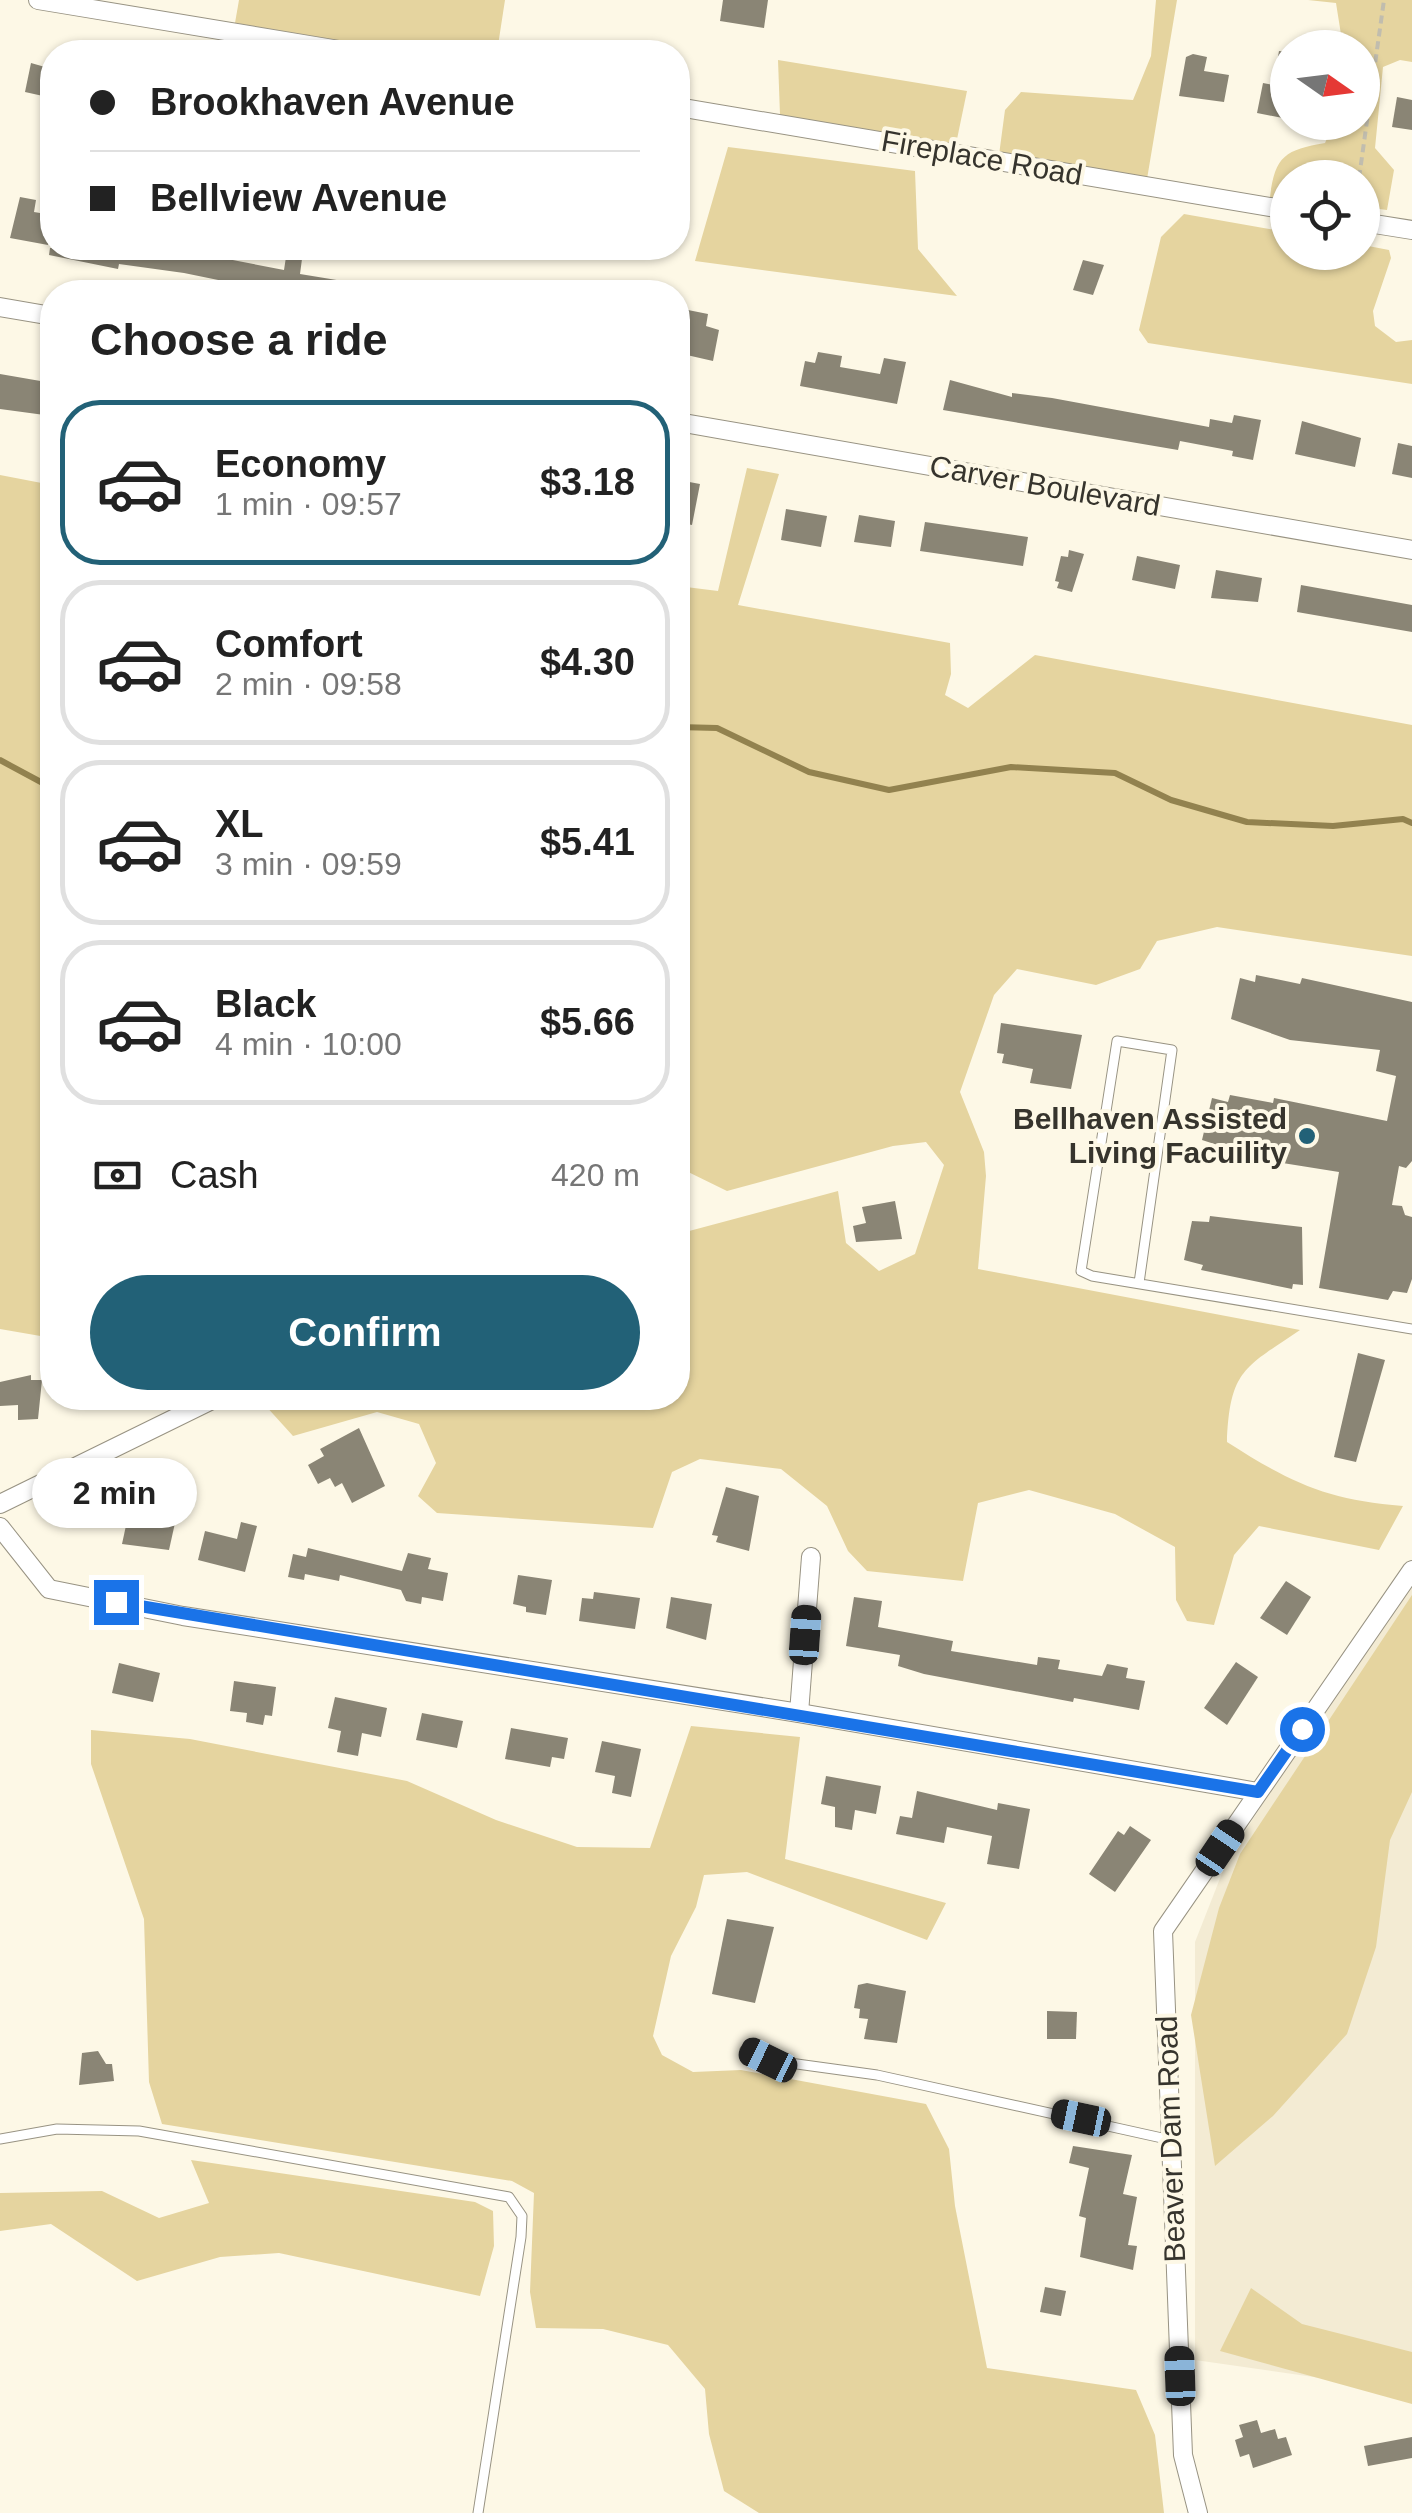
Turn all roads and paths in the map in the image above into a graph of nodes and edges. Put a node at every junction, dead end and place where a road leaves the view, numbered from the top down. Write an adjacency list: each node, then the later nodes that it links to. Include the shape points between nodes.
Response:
1 (38, 0): 3 (street)
2 (1384, 0): 5 (path)
3 (278, 40)
4 (690, 109): 6 (street, Fireplace Road)
5 (1362, 160)
6 (1270, 207)
7 (1380, 225): 8 (street)
8 (1412, 230)
9 (0, 307): 10 (street)
10 (40, 314)
11 (690, 424): 12 (street, Carver Boulevard)
12 (1412, 550)
13 (1139, 1284): 13 (lane, via 1081,1271 1117,1041 1172,1050); 14 (lane)
14 (1412, 1329)
15 (192, 1410): 16 (street)
16 (0, 1504)
17 (0, 1527): 20 (street, via 49,1588 183,1616)
18 (811, 1557): 20 (street)
19 (1412, 1570): 21 (street, Beaver Dam Road)
20 (799, 1713): 21 (street)
21 (1258, 1792): 24 (street, Beaver Dam Road, via 1163,1930)
22 (745, 2050): 24 (lane, via 768,2060 877,2075)
23 (0, 2138): 25 (lane, via 57,2129 139,2131 510,2197 522,2216 521,2237)
24 (1171, 2140): 26 (street, Beaver Dam Road, via 1183,2455)
25 (478, 2513)
26 (1198, 2513)

